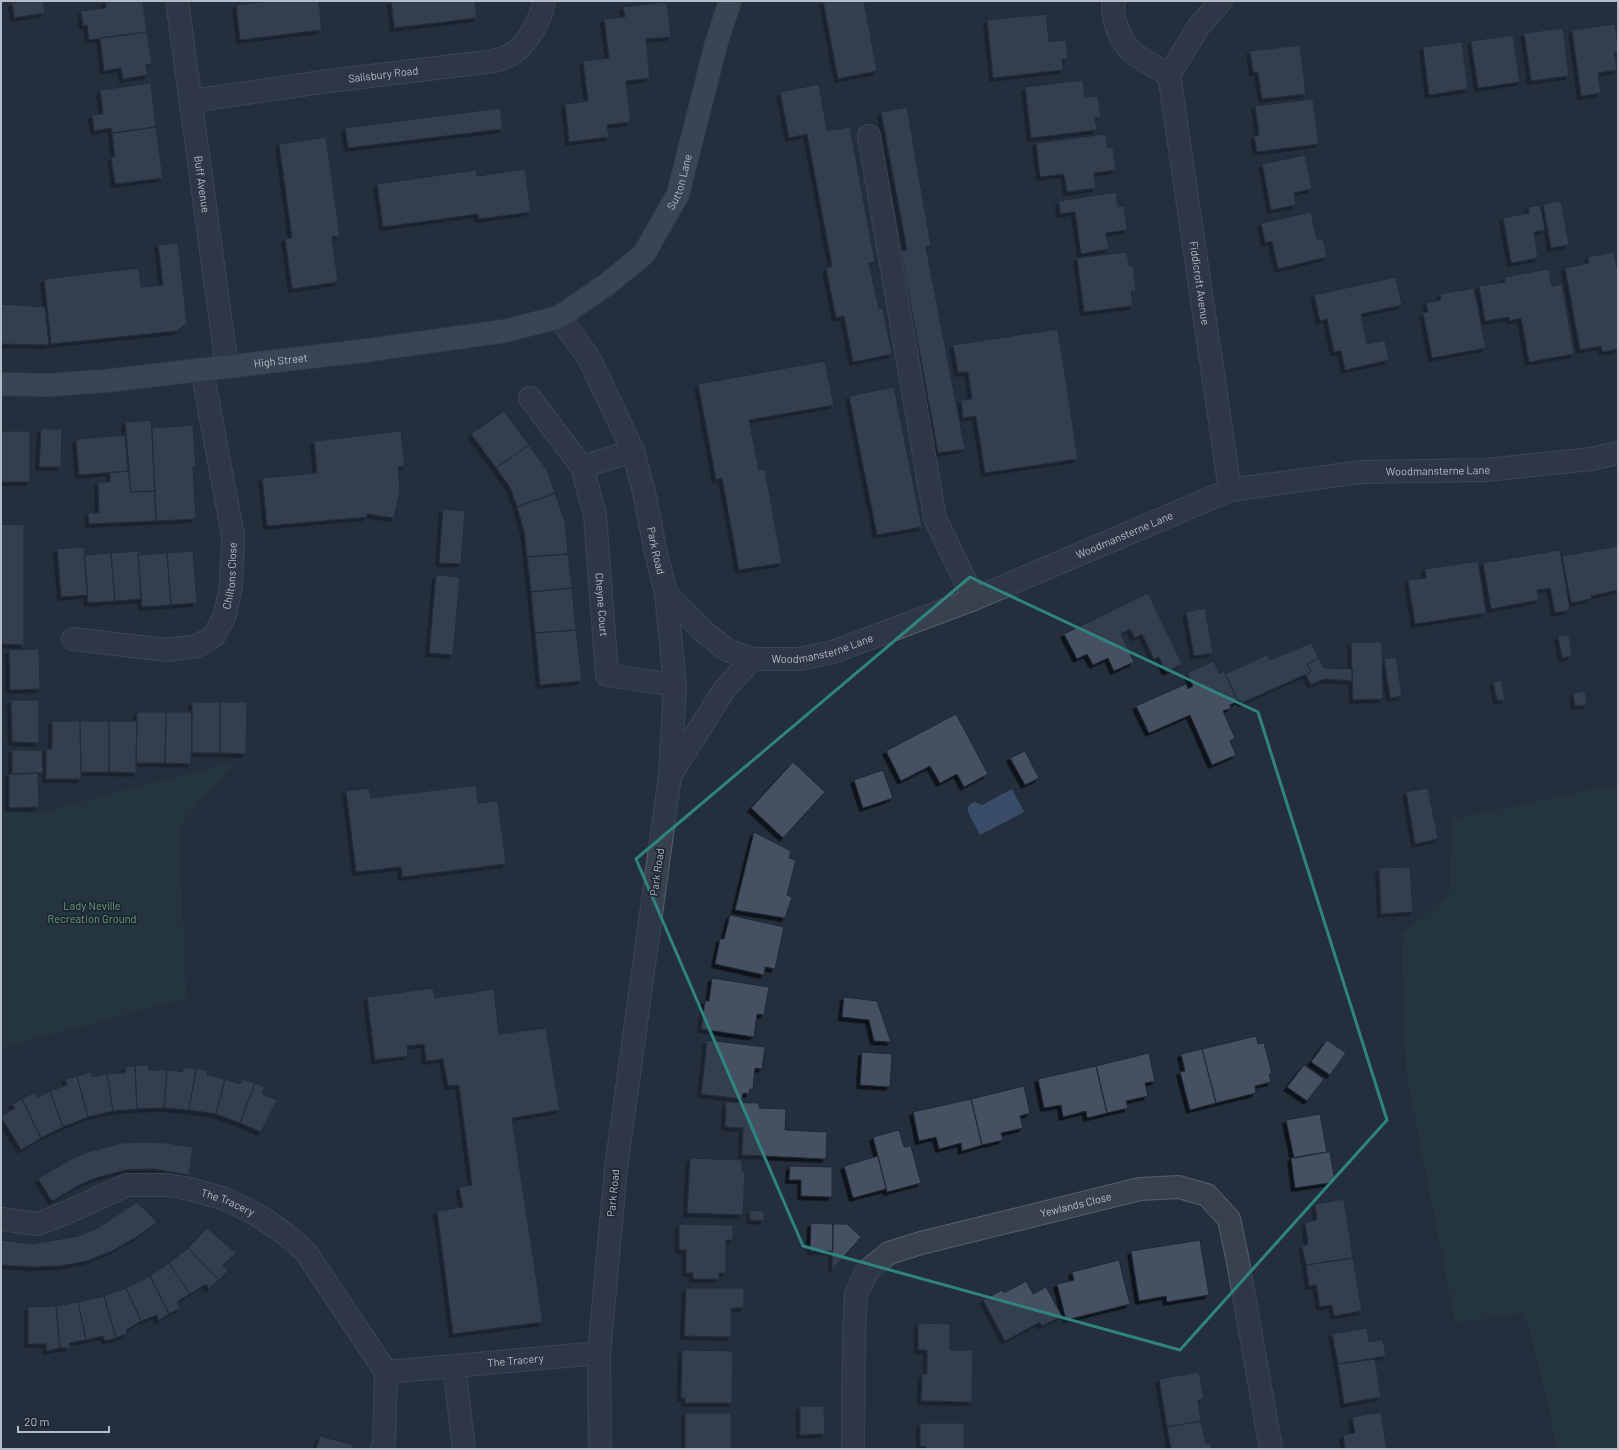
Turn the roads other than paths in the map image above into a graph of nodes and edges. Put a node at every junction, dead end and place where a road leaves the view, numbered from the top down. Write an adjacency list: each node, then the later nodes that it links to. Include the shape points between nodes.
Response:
1 (177, 1): 7 (street, Buff Avenue)
2 (544, 1): 7 (street, Salisbury Road, via 530,36 512,53 494,61)
3 (730, 1): 9 (main road, Sutton Lane, via 716,44 678,194 644,254 606,285)
4 (1114, 1): 6 (street, via 1116,28 1130,50)
5 (1221, 1): 6 (street, via 1199,26)
6 (1169, 75): 17 (street, Fiddicroft Avenue)
7 (191, 101): 10 (street, Buff Avenue)
8 (869, 136): 19 (street, via 935,518)
9 (559, 317): 10 (main road, High Street, via 497,332); 14 (street, Park Road, via 589,358)
10 (227, 367): 11 (main road, High Street)
11 (202, 370): 12 (main road, High Street, via 98,382); 20 (street, Chiltons Close, via 232,536 231,586 225,615 214,636 197,646 166,650)
12 (1, 384)
13 (530, 398): 16 (street, Cheyne Court)
14 (633, 451): 16 (street); 18 (street, Park Road)
15 (1618, 453): 17 (street, Woodmansterne Lane, via 1592,459 1486,470 1361,472)
16 (582, 467): 22 (street, Cheyne Court, via 595,515 607,675)
17 (1230, 490): 19 (street, Woodmansterne Lane)
18 (666, 593): 21 (street, Woodmansterne Lane, via 703,631 727,650); 22 (street, Park Road)
19 (974, 599): 21 (street, Woodmansterne Lane, via 833,652 799,659)
20 (73, 639)
21 (752, 659): 23 (street, via 724,690)
22 (675, 685): 23 (street, Park Road)
23 (670, 776): 25 (street, Park Road, via 616,1168)
24 (1, 1218): 27 (street, The Tracery, via 37,1224 127,1185 169,1185 225,1199 256,1214 305,1251)
25 (598, 1353): 26 (street, The Tracery); 30 (street, Park Road)
26 (454, 1366): 27 (street, The Tracery); 29 (street)
27 (386, 1372): 28 (street)
28 (382, 1449)
29 (464, 1449)
30 (600, 1449)
31 (853, 1449): 32 (street, Yewlands Close, via 856,1294 868,1271 889,1254 921,1243 1140,1189 1179,1187 1207,1195 1229,1219)
32 (1272, 1449)

